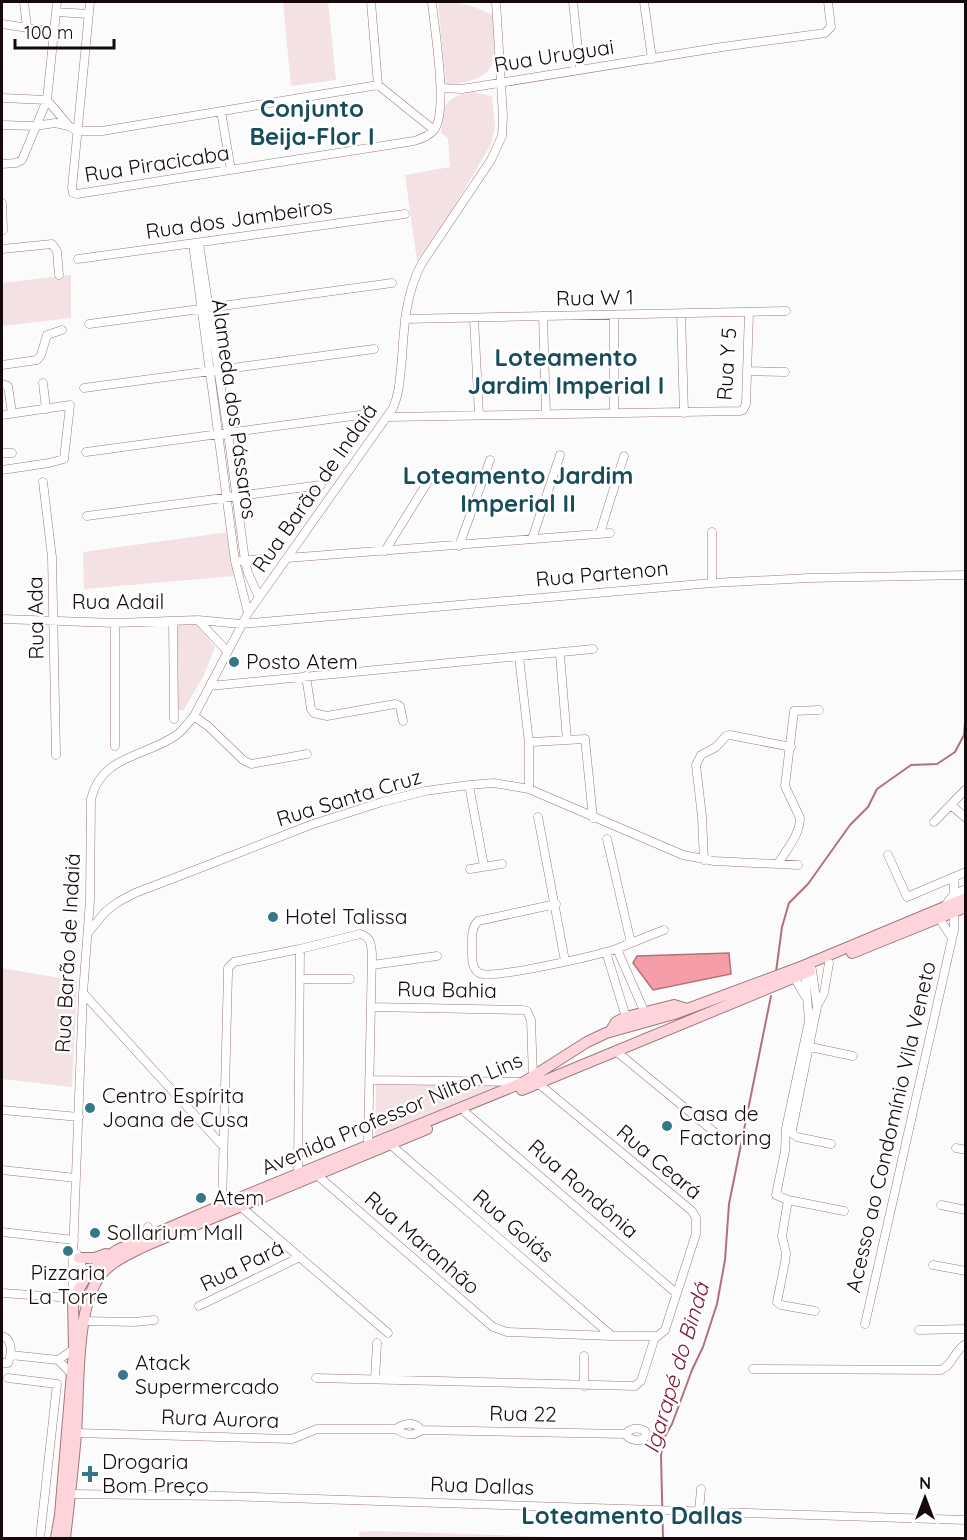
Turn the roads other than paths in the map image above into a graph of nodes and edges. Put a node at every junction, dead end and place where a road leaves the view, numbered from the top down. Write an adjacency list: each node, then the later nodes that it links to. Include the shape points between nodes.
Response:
1 (24, 2): 13 (street)
2 (57, 2): 10 (street)
3 (90, 2): 11 (street, Rua Piracicaba)
4 (371, 2): 18 (street)
5 (432, 2): 19 (street)
6 (496, 2): 17 (street, Rua Barão de Indaiá)
7 (573, 2): 16 (street)
8 (644, 2): 15 (street)
9 (828, 2): 15 (street, Rua Uruguai, via 831,27 825,33)
10 (56, 13): 11 (street); 14 (street)
11 (89, 14): 29 (street, Rua Piracicaba)
12 (2, 24): 13 (street)
13 (27, 28): 14 (street)
14 (55, 32): 23 (street)
15 (652, 59): 16 (street, Rua Uruguai)
16 (580, 70): 17 (street, Rua Uruguai)
17 (500, 83): 20 (street, Rua Uruguai); 47 (street, Rua Barão de Indaiá, via 503,116 499,144 422,262 409,290)
18 (378, 85): 24 (street); 28 (street)
19 (441, 88): 20 (street, Rua Uruguai); 22 (street)
20 (462, 89): 22 (street, Rua Uruguai)
21 (2, 98): 23 (street)
22 (441, 98): 28 (street)
23 (47, 100): 26 (street); 27 (street)
24 (221, 111): 29 (street, via 102,131); 31 (street)
25 (2, 125): 26 (street)
26 (34, 126): 27 (street); 30 (street, via 22,160)
27 (69, 126): 29 (street)
28 (434, 130): 31 (street, Rua Piracicaba, via 414,141)
29 (77, 131): 31 (street, Rua Piracicaba, via 73,193)
30 (2, 164)
31 (231, 170)
32 (2, 203): 34 (street)
33 (405, 214): 35 (street, Rua dos Jambeiros)
34 (3, 230)
35 (196, 244): 37 (street, Rua dos Jambeiros); 40 (street, Alameda dos Pássaros)
36 (2, 249): 38 (street, via 52,244 57,251)
37 (78, 259)
38 (59, 275)
39 (392, 283): 40 (street)
40 (206, 309): 48 (street); 52 (street, Alameda dos Pássaros)
41 (786, 311): 42 (street, Rua W 1)
42 (748, 312): 43 (street, Rua W 1); 53 (street, Rua Y 5)
43 (681, 314): 44 (street, Rua W 1); 61 (street)
44 (614, 315): 45 (street, Rua W 1); 60 (street)
45 (543, 316): 46 (street, Rua W 1); 63 (street)
46 (474, 318): 47 (street, Rua W 1); 65 (street)
47 (405, 319): 66 (street, Rua Barão de Indaiá, via 397,399)
48 (90, 324)
49 (62, 330): 51 (street, via 47,334 37,360)
50 (374, 349): 52 (street)
51 (2, 365)
52 (215, 371): 57 (street); 67 (street, Alameda dos Pássaros); 68 (street, Alameda dos Pássaros)
53 (747, 371): 54 (street); 61 (street, Rua Y 5, via 743,410)
54 (785, 372)
55 (43, 383): 58 (street)
56 (2, 384): 59 (street, via 8,386)
57 (84, 388)
58 (46, 409): 59 (street); 75 (street, via 70,405 64,459)
59 (12, 413): 62 (street)
60 (614, 413): 61 (street); 63 (street)
61 (684, 413)
62 (2, 414)
63 (546, 414): 65 (street)
64 (360, 415): 67 (street)
65 (479, 415): 66 (street)
66 (387, 417): 89 (street, Rua Barão de Indaiá)
67 (228, 433): 68 (street); 79 (street, Alameda dos Pássaros)
68 (219, 434): 69 (street); 80 (street, Alameda dos Pássaros)
69 (86, 452)
70 (2, 453): 71 (street)
71 (12, 453)
72 (560, 455): 85 (street)
73 (624, 456): 83 (street)
74 (490, 460): 86 (street)
75 (2, 471)
76 (44, 482): 97 (street, Rua Ada)
77 (427, 483): 87 (street)
78 (321, 485): 79 (street)
79 (237, 496): 80 (street); 91 (street, Alameda dos Pássaros)
80 (228, 497): 81 (street); 90 (street, Alameda dos Pássaros)
81 (87, 516)
82 (712, 532): 93 (street)
83 (600, 533): 84 (street); 85 (street)
84 (610, 533)
85 (532, 539): 86 (street)
86 (459, 546): 87 (street)
87 (385, 551): 89 (street)
88 (271, 558): 91 (street)
89 (287, 558): 94 (street, Rua Barão de Indaiá)
90 (235, 561): 91 (street); 95 (street, Alameda dos Pássaros)
91 (245, 561): 94 (street, Alameda dos Pássaros)
92 (966, 575): 93 (street, Rua Partenon)
93 (712, 583): 101 (street, Rua Partenon)
94 (259, 597): 95 (street, Rua Barão de Indaiá)
95 (248, 613): 101 (street, Rua Barão de Indaiá)
96 (2, 619): 97 (street, Rua Adail)
97 (54, 620): 100 (street, Rua Adail); 116 (street, Rua Ada)
98 (198, 620): 99 (street, Rua Adail); 101 (street, Rua Adail); 103 (street)
99 (173, 621): 100 (street, Rua Adail); 110 (street)
100 (115, 623): 114 (street)
101 (241, 624): 103 (street, Rua Barão de Indaiá)
102 (593, 649): 105 (street)
103 (227, 651): 107 (street, Rua Barão de Indaiá)
104 (560, 655): 112 (street)
105 (519, 657): 106 (street); 119 (street, via 529,743)
106 (306, 676): 107 (street); 111 (street, via 314,713 327,716 398,705)
107 (210, 686): 109 (street, Rua Barão de Indaiá)
108 (819, 710): 115 (street, via 794,711)
109 (194, 716): 117 (street, via 250,764); 144 (street, Rua Barão de Indaiá, via 179,733 117,763 94,784)
110 (174, 719)
111 (402, 722)
112 (567, 740): 113 (street); 123 (street, via 585,739)
113 (532, 742)
114 (115, 746)
115 (791, 747): 128 (street, via 730,735 701,754 696,765); 130 (street, via 786,786 800,822)
116 (56, 754)
117 (307, 754)
118 (469, 785): 119 (street, Rua Santa Cruz, via 494,783); 132 (street); 144 (street, Rua Santa Cruz, via 382,802 185,873 118,902)
119 (529, 789): 123 (street, Rua Santa Cruz)
120 (966, 789): 121 (street)
121 (951, 805): 124 (street); 125 (street)
122 (538, 817): 139 (street)
123 (593, 818): 128 (street, Rua Santa Cruz, via 663,848)
124 (966, 818)
125 (934, 822)
126 (607, 839): 146 (street)
127 (888, 855): 134 (street, via 907,897)
128 (704, 860): 130 (street, Rua Santa Cruz)
129 (502, 864): 132 (street)
130 (778, 864): 131 (street, Rua Santa Cruz)
131 (798, 865)
132 (484, 866): 133 (street)
133 (470, 869)
134 (960, 875): 135 (street); 137 (street)
135 (966, 882)
136 (966, 889): 137 (street)
137 (954, 894): 141 (street)
138 (966, 898): 141 (main road, Avenida Professor Nilton Lins)
139 (556, 904): 151 (street); 151 (street, via 478,921 473,928 474,968 483,974 497,974)
140 (966, 907): 141 (main road, Avenida Professor Nilton Lins)
141 (949, 909): 142 (main road, Avenida Professor Nilton Lins); 145 (street, Acesso ao Condomínio Vila Veneto, via 956,923); 157 (main road, Avenida Professor Nilton Lins)
142 (939, 918): 145 (street, Acesso ao Condomínio Vila Veneto); 152 (main road, Avenida Professor Nilton Lins)
143 (664, 930): 146 (street)
144 (88, 933): 161 (street, Rua Barão de Indaiá)
145 (952, 938): 212 (street, Acesso ao Condomínio Vila Veneto)
146 (631, 943): 148 (street)
147 (300, 949): 153 (street, via 360,934 371,941); 155 (street); 182 (street, via 234,962 228,968)
148 (617, 949): 149 (street); 160 (street)
149 (606, 952): 151 (street); 158 (street)
150 (437, 956): 153 (street)
151 (565, 961)
152 (830, 963): 154 (main road, Avenida Professor Nilton Lins); 163 (street)
153 (372, 965): 162 (street)
154 (804, 973): 157 (main road, Avenida Professor Nilton Lins); 163 (street); 189 (street, via 808,1032 786,1128 786,1151 776,1195)
155 (300, 979): 156 (street); 186 (street)
156 (350, 979)
157 (781, 979): 159 (main road, Avenida Professor Nilton Lins)
158 (617, 983): 160 (street); 166 (street)
159 (768, 984): 164 (main road, Avenida Professor Nilton Lins); 170 (main road, Avenida Professor Nilton Lins)
160 (634, 990): 165 (street)
161 (83, 993): 177 (street, Rua Barão de Indaiá); 182 (street)
162 (371, 1007): 173 (street); 174 (street, Rua Bahia, via 523,1010 531,1020)
163 (817, 1007): 169 (street)
164 (688, 1010): 165 (main road, via 674,1005); 167 (main road, Avenida Professor Nilton Lins)
165 (645, 1013): 166 (main road)
166 (626, 1017): 167 (main road)
167 (608, 1033): 168 (main road, Avenida Professor Nilton Lins); 170 (main road)
168 (587, 1042): 172 (main road); 174 (main road, Avenida Professor Nilton Lins)
169 (810, 1047): 171 (street); 179 (street, via 792,1130 797,1137)
170 (615, 1053): 172 (main road, Avenida Professor Nilton Lins); 178 (street)
171 (853, 1056)
172 (596, 1060): 174 (main road, Avenida Professor Nilton Lins)
173 (369, 1080): 174 (street); 180 (street)
174 (532, 1081): 176 (main road, Avenida Professor Nilton Lins); 180 (main road, Avenida Professor Nilton Lins); 205 (street, Rua Ceará, via 692,1211 696,1234)
175 (2, 1110): 177 (street)
176 (466, 1113): 181 (main road, Avenida Professor Nilton Lins); 205 (street, Rua Rondônia)
177 (79, 1117): 188 (street, Rua Barão de Indaiá)
178 (724, 1140)
179 (831, 1144)
180 (368, 1145): 186 (main road, Avenida Professor Nilton Lins)
181 (391, 1145): 187 (main road, Avenida Professor Nilton Lins); 217 (street, Rua Goiás)
182 (222, 1146): 190 (street)
183 (956, 1148): 184 (street)
184 (966, 1150)
185 (2, 1170): 188 (street)
186 (298, 1174): 190 (main road, Avenida Professor Nilton Lins)
187 (317, 1175): 192 (main road, Avenida Professor Nilton Lins); 217 (street, Rua Maranhão, via 487,1323 507,1332)
188 (76, 1178): 198 (street, Rua Barão de Indaiá)
189 (788, 1200): 194 (street); 209 (street, via 782,1236 786,1262 777,1302)
190 (222, 1204): 197 (main road, Avenida Professor Nilton Lins, via 148,1232)
191 (941, 1205): 193 (street)
192 (240, 1206): 200 (street); 207 (main road, Avenida Professor Nilton Lins, via 121,1257 106,1268)
193 (966, 1210)
194 (844, 1211)
195 (131, 1231): 197 (street)
196 (2, 1232): 198 (street)
197 (136, 1242): 199 (main road, Avenida Professor Nilton Lins)
198 (76, 1248): 199 (main road, via 95,1258); 203 (street, Rua Barão de Indaiá); 206 (street, Rua Barão de Indaiá)
199 (117, 1250): 203 (main road, Avenida Professor Nilton Lins)
200 (300, 1257): 208 (street, Rua Pará); 215 (street)
201 (933, 1265): 202 (street)
202 (966, 1271)
203 (86, 1277): 206 (main road, Avenida Professor Nilton Lins)
204 (2, 1293): 206 (street)
205 (676, 1293): 218 (street, via 665,1330)
206 (73, 1299): 207 (street); 221 (main road)
207 (88, 1299): 211 (main road, Avenida Professor Nilton Lins)
208 (199, 1306)
209 (815, 1311)
210 (154, 1320): 211 (street)
211 (83, 1321): 233 (main road, Avenida Professor Nilton Lins)
212 (865, 1324)
213 (966, 1329): 214 (street)
214 (919, 1330)
215 (388, 1333)
216 (2, 1336): 222 (street, via 10,1342)
217 (612, 1336): 218 (street)
218 (655, 1337): 231 (street, via 638,1385)
219 (377, 1343): 230 (street)
220 (966, 1344): 226 (street, via 941,1370)
221 (74, 1349): 224 (street); 227 (main road)
222 (10, 1355): 224 (street); 225 (street, via 8,1363)
223 (584, 1356): 231 (street)
224 (58, 1360): 227 (street)
225 (2, 1363)
226 (753, 1369)
227 (72, 1374): 240 (main road)
228 (8, 1378): 239 (street, via 57,1384)
229 (316, 1378): 230 (street)
230 (375, 1379): 231 (street)
231 (584, 1386)
232 (396, 1429): 233 (street, Rura Aurora, via 317,1429 292,1439); 234 (street, Rua 22, via 409,1435 421,1430)
233 (76, 1433): 236 (main road, Avenida Professor Nilton Lins)
234 (625, 1434)
235 (701, 1489): 237 (street)
236 (70, 1494): 237 (street, Rua Dallas); 241 (main road, Avenida Professor Nilton Lins)
237 (699, 1511): 238 (street, Rua Dallas)
238 (966, 1520)
239 (40, 1539)
240 (56, 1539)
241 (65, 1539)

